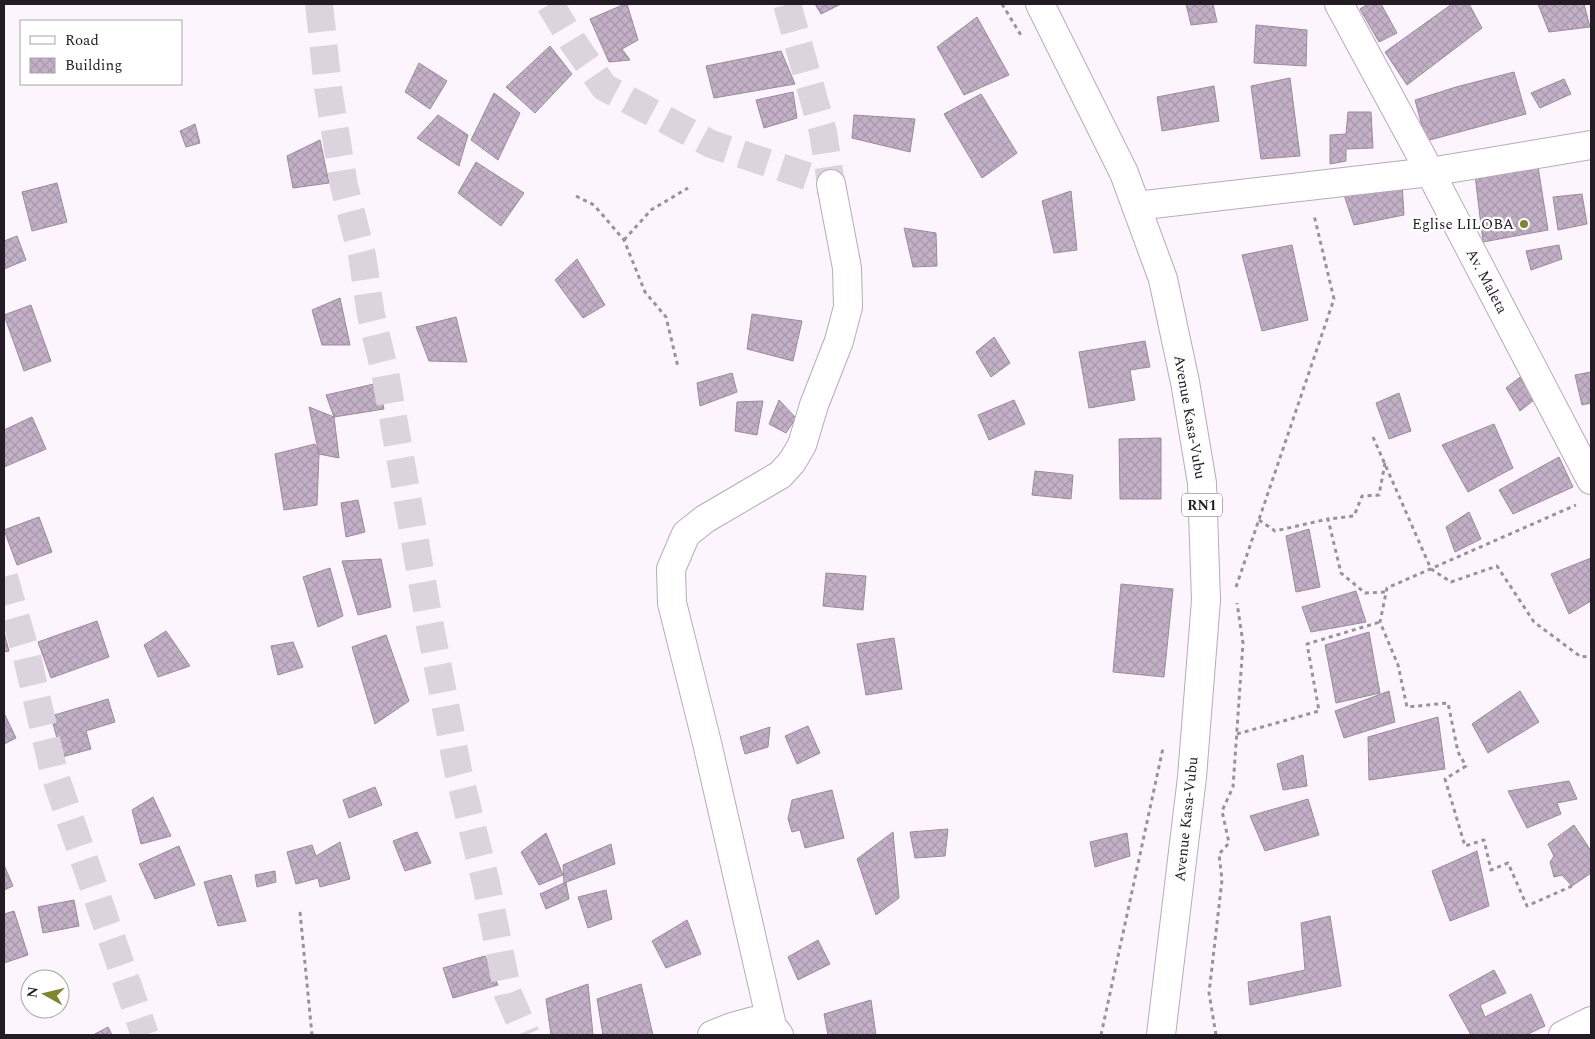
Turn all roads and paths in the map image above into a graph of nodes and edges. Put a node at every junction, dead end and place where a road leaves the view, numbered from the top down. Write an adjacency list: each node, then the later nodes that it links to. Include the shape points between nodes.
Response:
1 (1002, 4): 4 (path)
2 (1040, 4): 11 (main road, Avenue Kasa-Vubu / RN1, via 1124,173)
3 (1339, 4): 6 (main road, Av. Maleta)
4 (1022, 37)
5 (1591, 145): 6 (main road)
6 (1430, 172): 8 (main road); 16 (main road, Av. Maleta)
7 (831, 184): 30 (main road, via 847,268 848,307 802,445 780,475 705,519 686,534 671,569 672,602)
8 (1306, 186): 11 (main road); 18 (path, via 1334,299)
9 (688, 188): 12 (path, via 651,210)
10 (576, 196): 12 (path, via 594,205)
11 (1136, 206): 34 (main road, Avenue Kasa-Vubu / RN1, via 1163,279 1186,382 1202,483 1206,600 1192,777)
12 (624, 240): 13 (path, via 645,292 666,317)
13 (678, 367)
14 (1373, 437): 15 (path)
15 (1384, 463): 17 (path, via 1380,496 1362,496 1354,516); 19 (path)
16 (1587, 491): 19 (path)
17 (1328, 519): 18 (path, via 1276,531); 21 (path, via 1341,573 1365,593)
18 (1259, 520): 20 (path)
19 (1431, 569): 21 (path, via 1387,588); 24 (path, via 1451,582 1497,566 1534,622 1581,657)
20 (1234, 591)
21 (1386, 592): 23 (path)
22 (1236, 599): 25 (path, via 1243,643)
23 (1380, 622): 25 (path, via 1307,644 1318,711); 27 (path, via 1398,665 1407,707 1448,703 1458,752 1466,766 1445,779 1465,846 1484,840 1491,870 1508,864 1527,906)
24 (1591, 656)
25 (1236, 734): 35 (path, via 1233,786 1222,811 1229,843 1219,854 1222,880 1209,993)
26 (1164, 742): 33 (path)
27 (1572, 886)
28 (300, 912): 31 (path)
29 (1591, 1021): 36 (main road)
30 (776, 1030): 32 (main road, via 754,1022)
31 (312, 1035)
32 (712, 1035)
33 (1101, 1035)
34 (1161, 1035)
35 (1216, 1035)
36 (1563, 1035)

